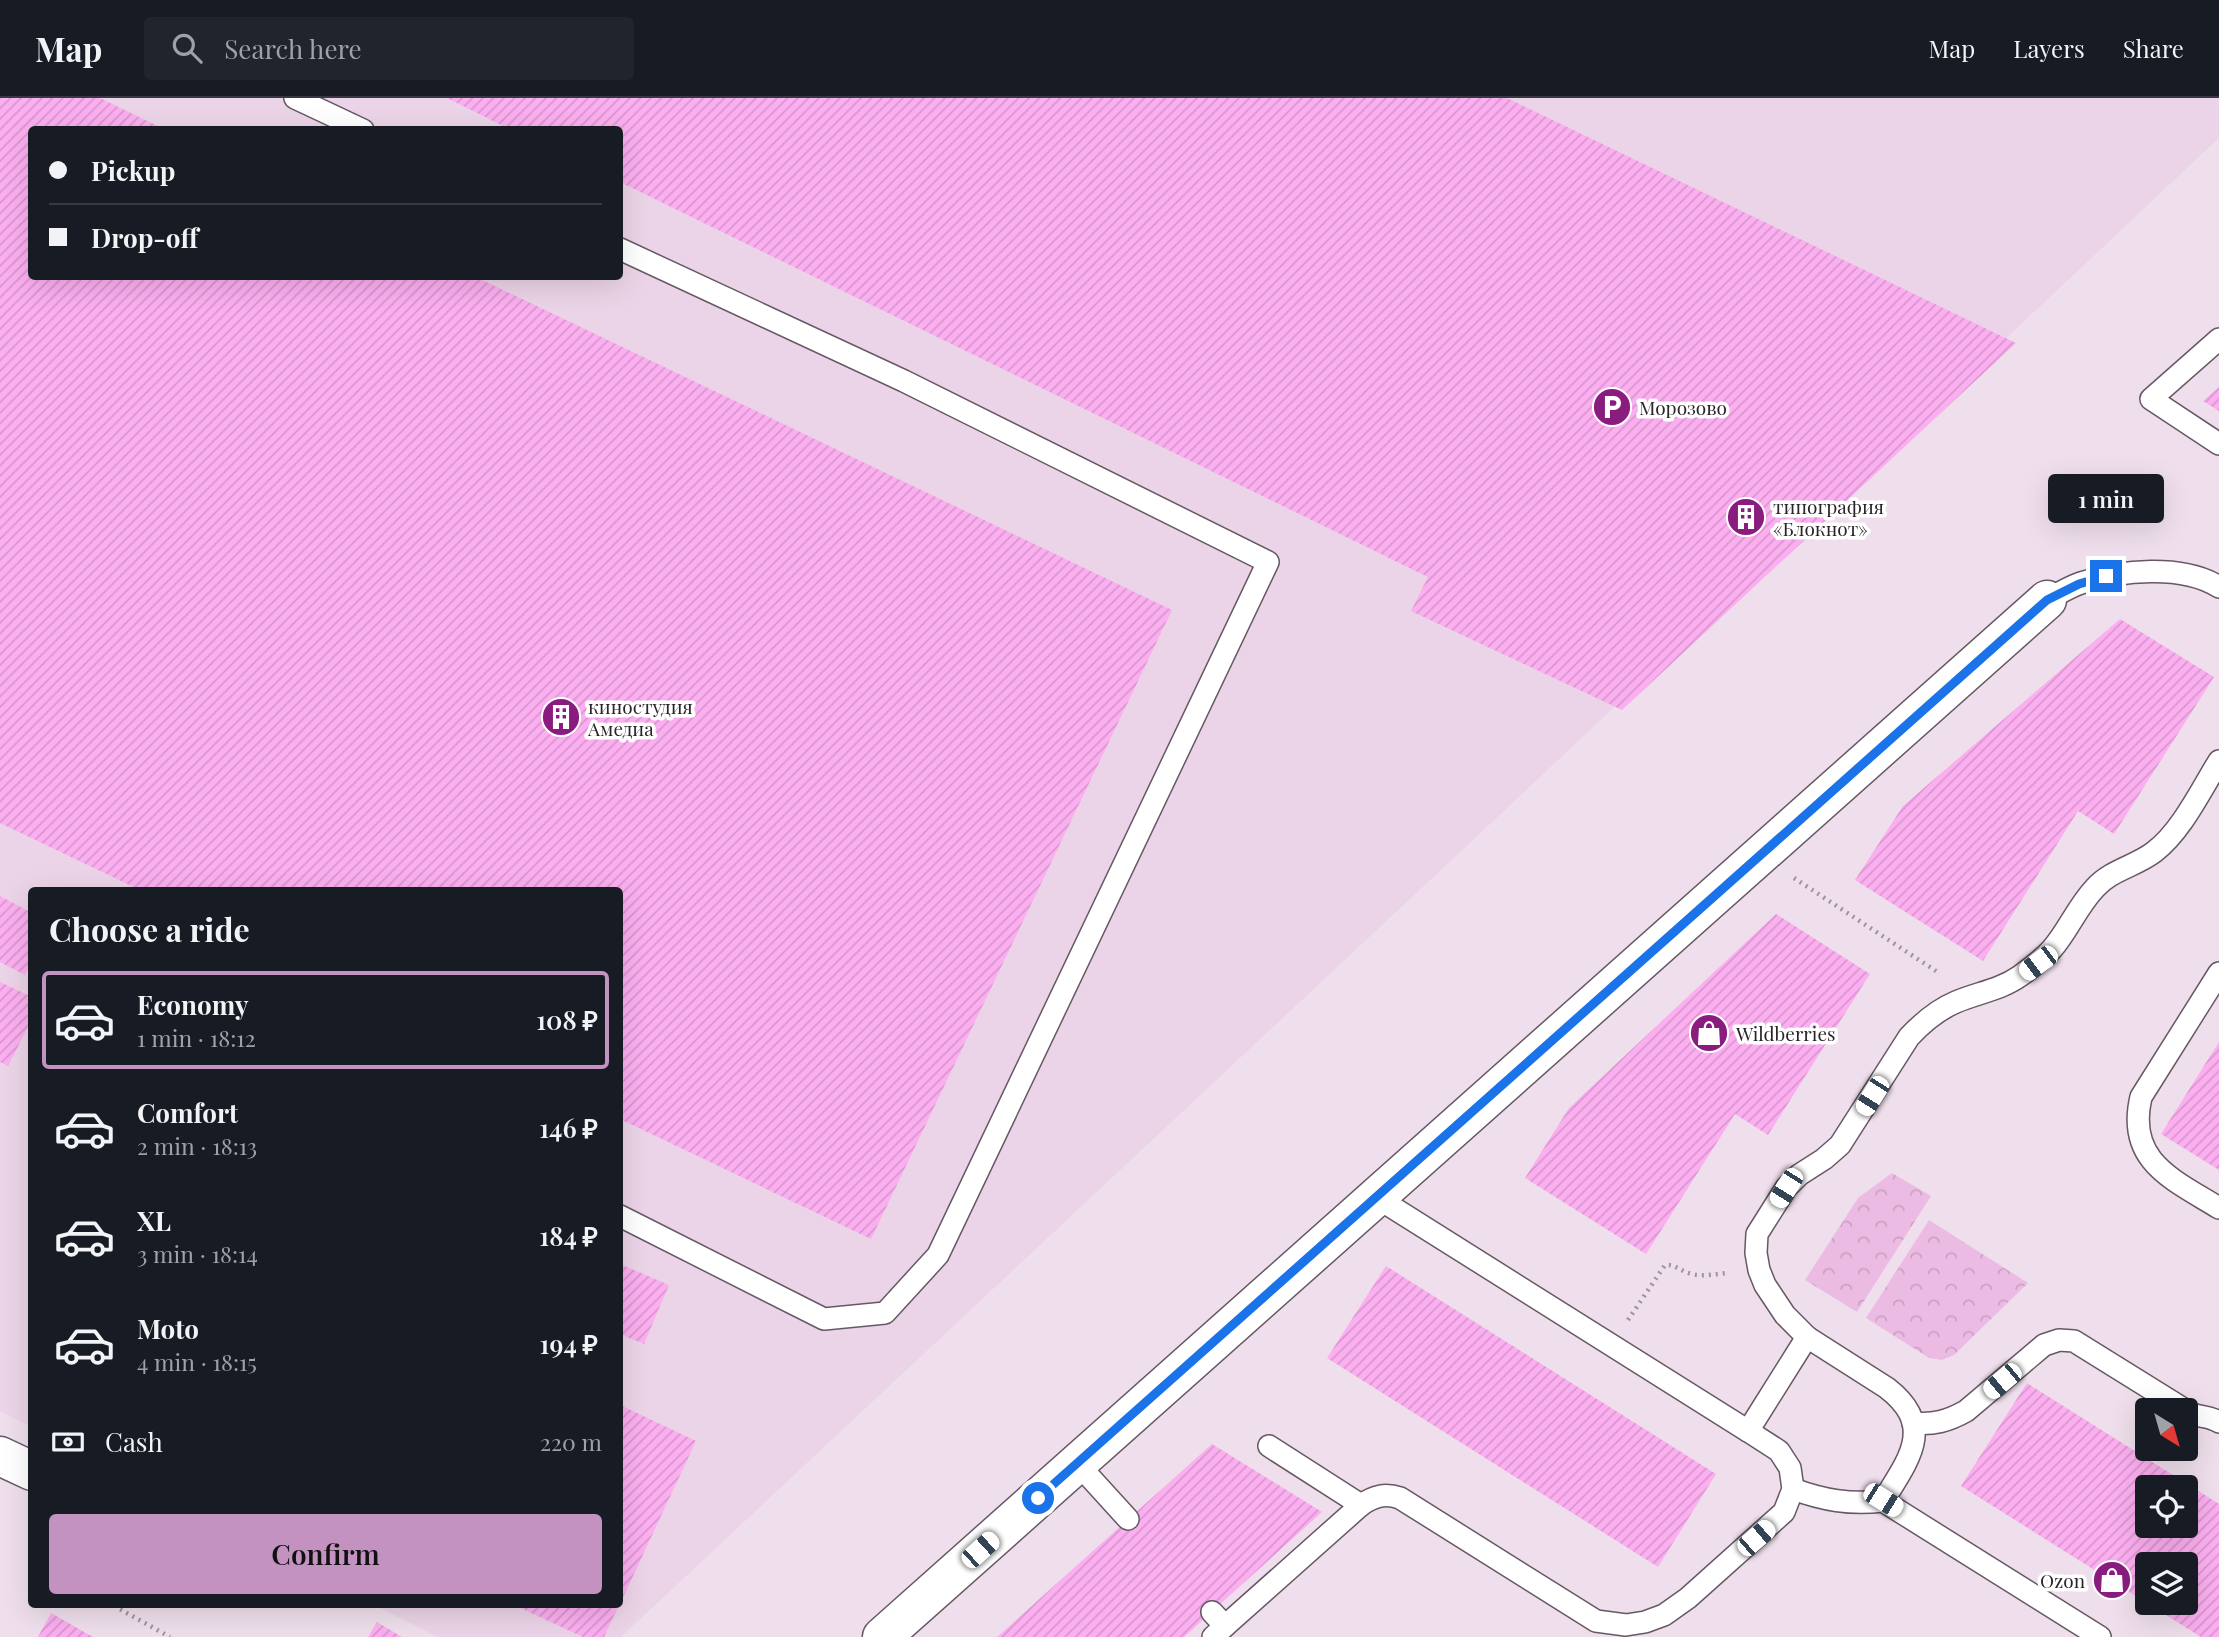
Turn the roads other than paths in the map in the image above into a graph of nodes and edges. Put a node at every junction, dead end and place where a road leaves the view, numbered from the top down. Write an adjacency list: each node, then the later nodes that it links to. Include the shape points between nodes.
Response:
1 (295, 98): 2 (lane)
2 (354, 126)
3 (623, 250): 12 (lane, via 904,381 1268,562 938,1255 885,1313 824,1319)
4 (2219, 339): 5 (lane, via 2151,399)
5 (2219, 444)
6 (2219, 587): 7 (lane, via 2193,577 2133,572 2079,584)
7 (2047, 600): 10 (street)
8 (2219, 761): 13 (lane, via 2165,843 2098,884 2038,963 2000,987 1945,1008 1922,1023 1840,1145 1786,1188 1757,1234 1756,1253 1772,1298)
9 (2219, 972): 11 (lane, via 2141,1097 2137,1115 2138,1132 2149,1158)
10 (1376, 1197): 18 (lane); 21 (street)
11 (2219, 1208)
12 (623, 1218)
13 (1807, 1337): 17 (lane, via 1898,1397); 18 (lane, via 1769,1380)
14 (2164, 1398): 17 (lane, via 2074,1341 2059,1340 2044,1345 1966,1411 1938,1423)
15 (2198, 1418): 16 (lane)
16 (2219, 1422)
17 (1913, 1423): 24 (lane, via 1910,1457)
18 (1748, 1431): 23 (lane, via 1780,1451 1790,1468)
19 (1269, 1446): 25 (lane)
20 (0, 1456): 22 (street)
21 (1077, 1463): 26 (lane); 28 (street)
22 (28, 1469)
23 (1793, 1489): 24 (lane, via 1829,1500); 25 (lane, via 1774,1523 1688,1598 1664,1615 1626,1625 1595,1621 1400,1498 1383,1495)
24 (1883, 1500): 29 (lane)
25 (1361, 1505): 27 (lane)
26 (1128, 1519)
27 (1216, 1625)
28 (882, 1637)
29 (2100, 1637)

